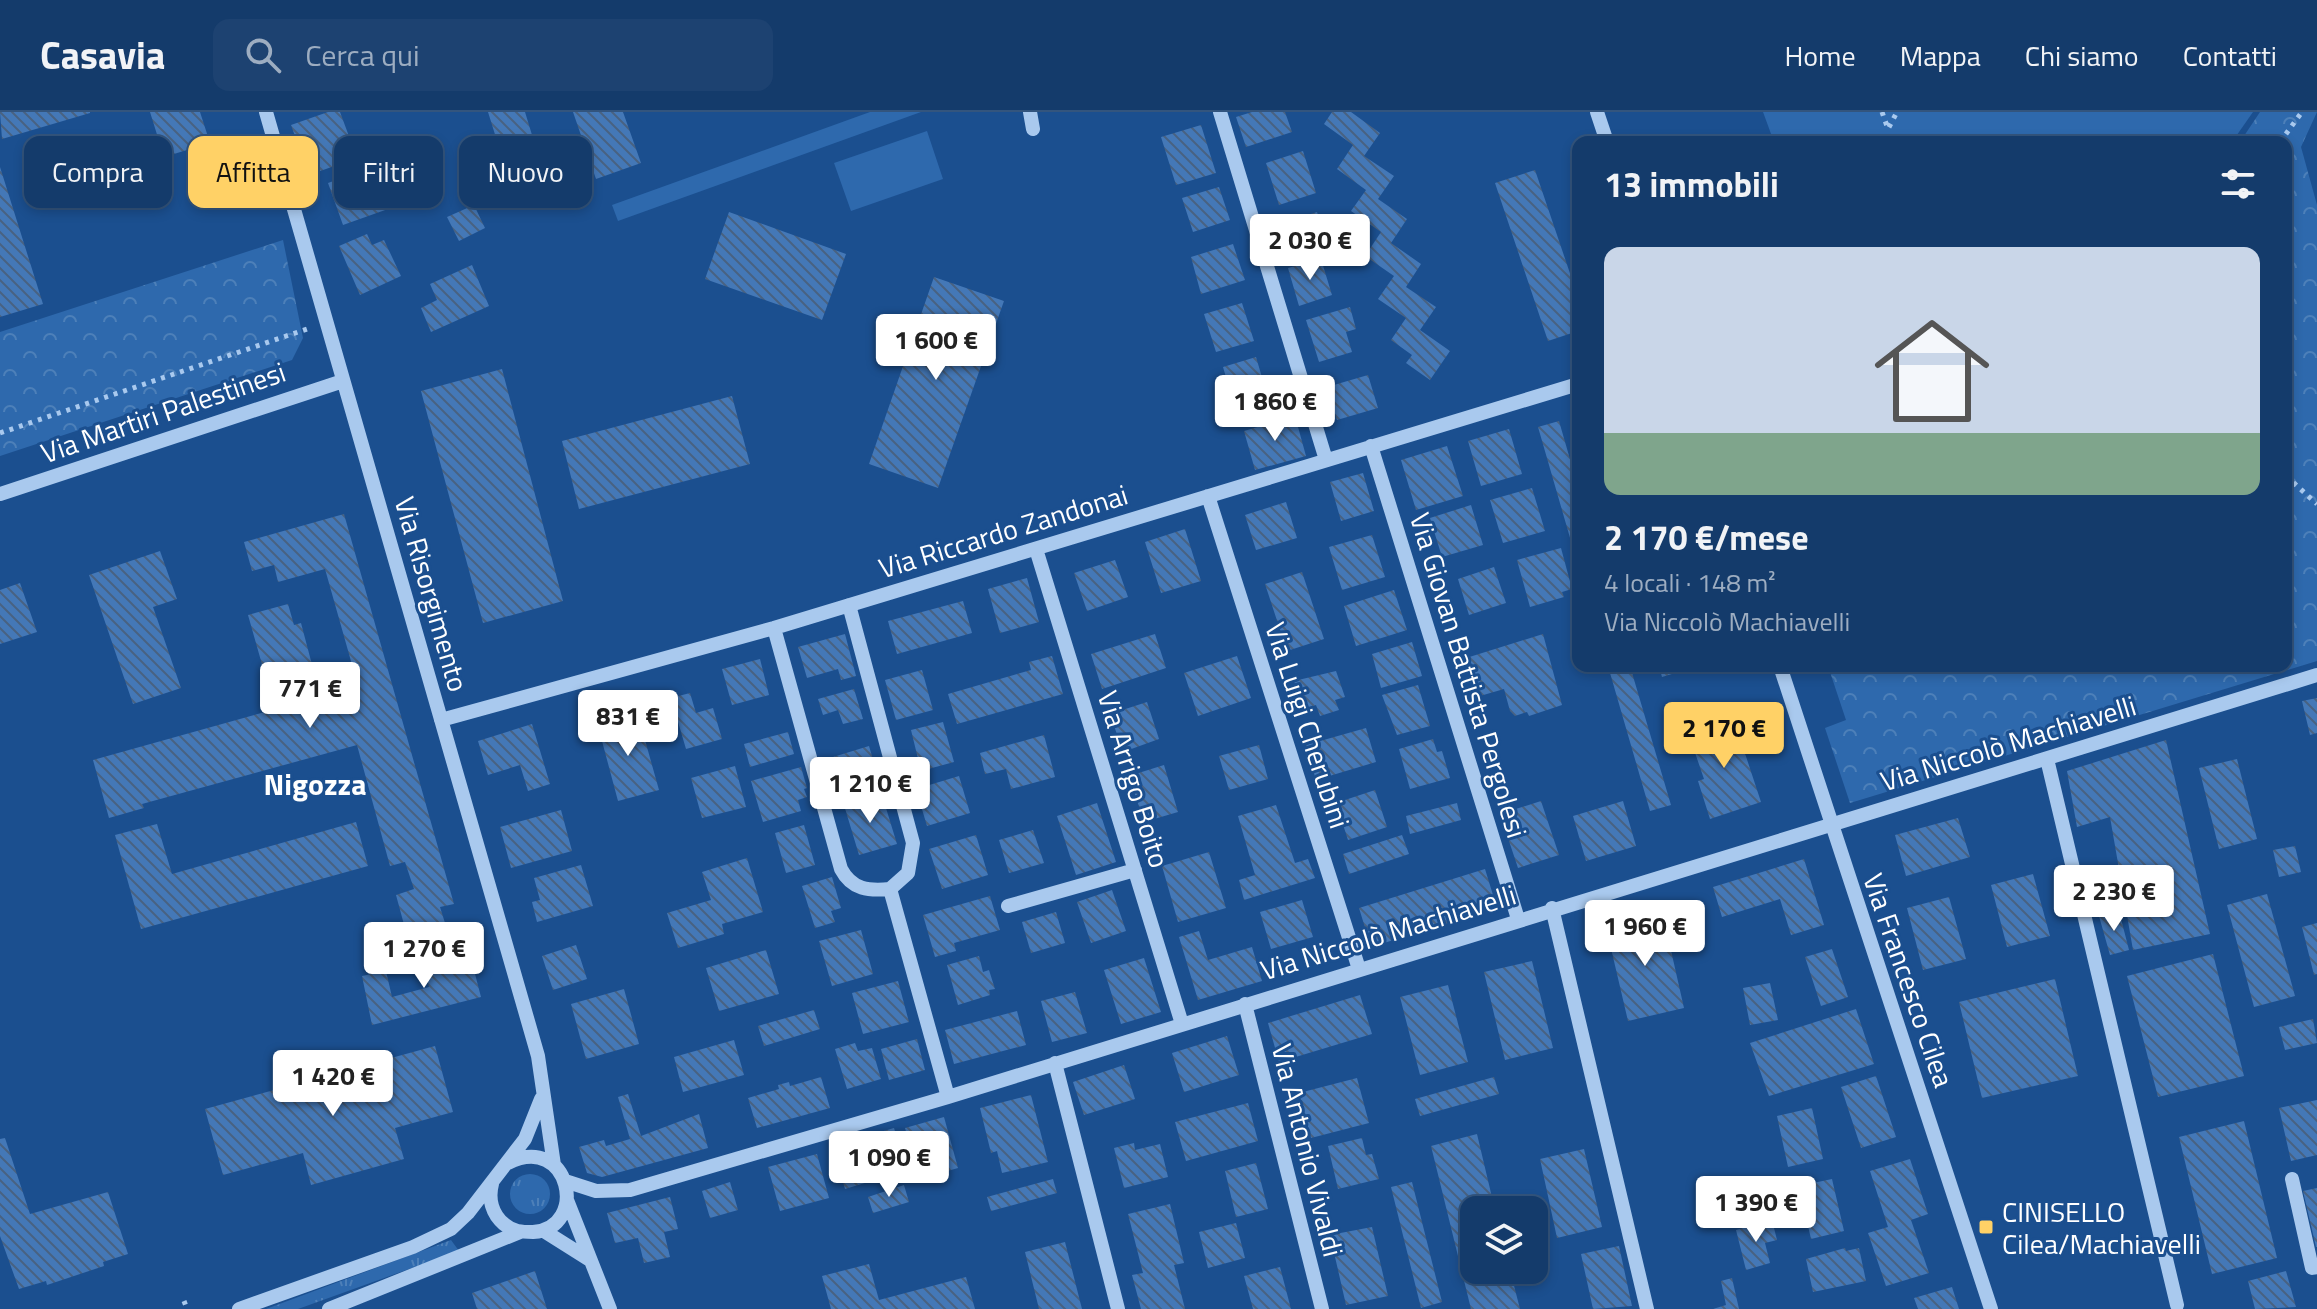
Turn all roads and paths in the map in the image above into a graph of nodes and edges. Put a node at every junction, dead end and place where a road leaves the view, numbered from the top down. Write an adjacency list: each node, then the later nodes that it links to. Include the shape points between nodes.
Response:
1 (266, 112): 12 (street, Via Risorgimento)
2 (1030, 112): 8 (street)
3 (1220, 112): 16 (street)
4 (1597, 112): 9 (street)
5 (1882, 112): 6 (path, via 1888,129)
6 (1897, 112)
7 (2302, 112): 10 (path)
8 (1033, 129)
9 (1605, 136)
10 (2284, 136)
11 (307, 329): 14 (path)
12 (343, 381): 18 (street, Via Martiri Palestinesi); 26 (street, Via Risorgimento)
13 (1572, 386): 15 (street, Via Riccardo Zandonai)
14 (0, 433)
15 (1371, 446): 16 (street, Via Riccardo Zandonai); 33 (street, Via Giovan Battista Pergolesi)
16 (1326, 460): 19 (street, Via Riccardo Zandonai)
17 (2292, 481): 20 (path)
18 (0, 494)
19 (1208, 496): 21 (street, Via Riccardo Zandonai); 34 (street, Via Luigi Cherubini)
20 (2317, 504)
21 (1036, 549): 22 (street, Via Riccardo Zandonai); 29 (street, Via Arrigo Boito)
22 (849, 605): 23 (street, Via Riccardo Zandonai); 30 (street, via 913,843 908,873)
23 (774, 628): 26 (street, Via Riccardo Zandonai); 30 (street, via 841,869 862,889)
24 (1782, 672): 28 (street, Via Francesco Cilea)
25 (2317, 675): 27 (street, Via Niccolò Machiavelli)
26 (441, 720): 38 (street, Via Risorgimento)
27 (2047, 759): 28 (street, Via Niccolò Machiavelli); 51 (street)
28 (1831, 824): 32 (street, Via Niccolò Machiavelli); 59 (street, Via Francesco Cilea)
29 (1135, 870): 31 (street); 36 (street, Via Arrigo Boito)
30 (890, 889): 39 (street)
31 (1008, 906)
32 (1552, 908): 33 (street, Via Niccolò Machiavelli); 58 (street)
33 (1518, 919): 34 (street, Via Niccolò Machiavelli)
34 (1359, 969): 35 (street, Via Niccolò Machiavelli)
35 (1245, 1004): 36 (street, Via Niccolò Machiavelli); 57 (street, Via Antonio Vivaldi)
36 (1182, 1024): 37 (street, Via Niccolò Machiavelli)
37 (1055, 1063): 39 (street, Via Niccolò Machiavelli); 56 (street)
38 (544, 1091): 40 (street, via 525,1139); 41 (street, Via Risorgimento)
39 (948, 1097): 44 (street, Via Niccolò Machiavelli, via 630,1190 596,1191)
40 (507, 1163): 41 (street, via 531,1156); 42 (street)
41 (554, 1165): 44 (street)
42 (493, 1179): 47 (street, via 494,1212); 53 (street, via 460,1221 431,1240)
43 (2292, 1179): 49 (street, via 2312,1268)
44 (565, 1181): 45 (street)
45 (567, 1200): 46 (street, via 560,1219); 48 (street)
46 (544, 1231): 47 (street); 48 (street)
47 (520, 1232): 54 (street)
48 (590, 1260): 55 (street)
49 (2317, 1267)
50 (184, 1301): 52 (path)
51 (2177, 1305)
52 (187, 1309)
53 (239, 1309)
54 (329, 1309)
55 (610, 1309)
56 (1118, 1309)
57 (1322, 1309)
58 (1647, 1309)
59 (1991, 1309)

